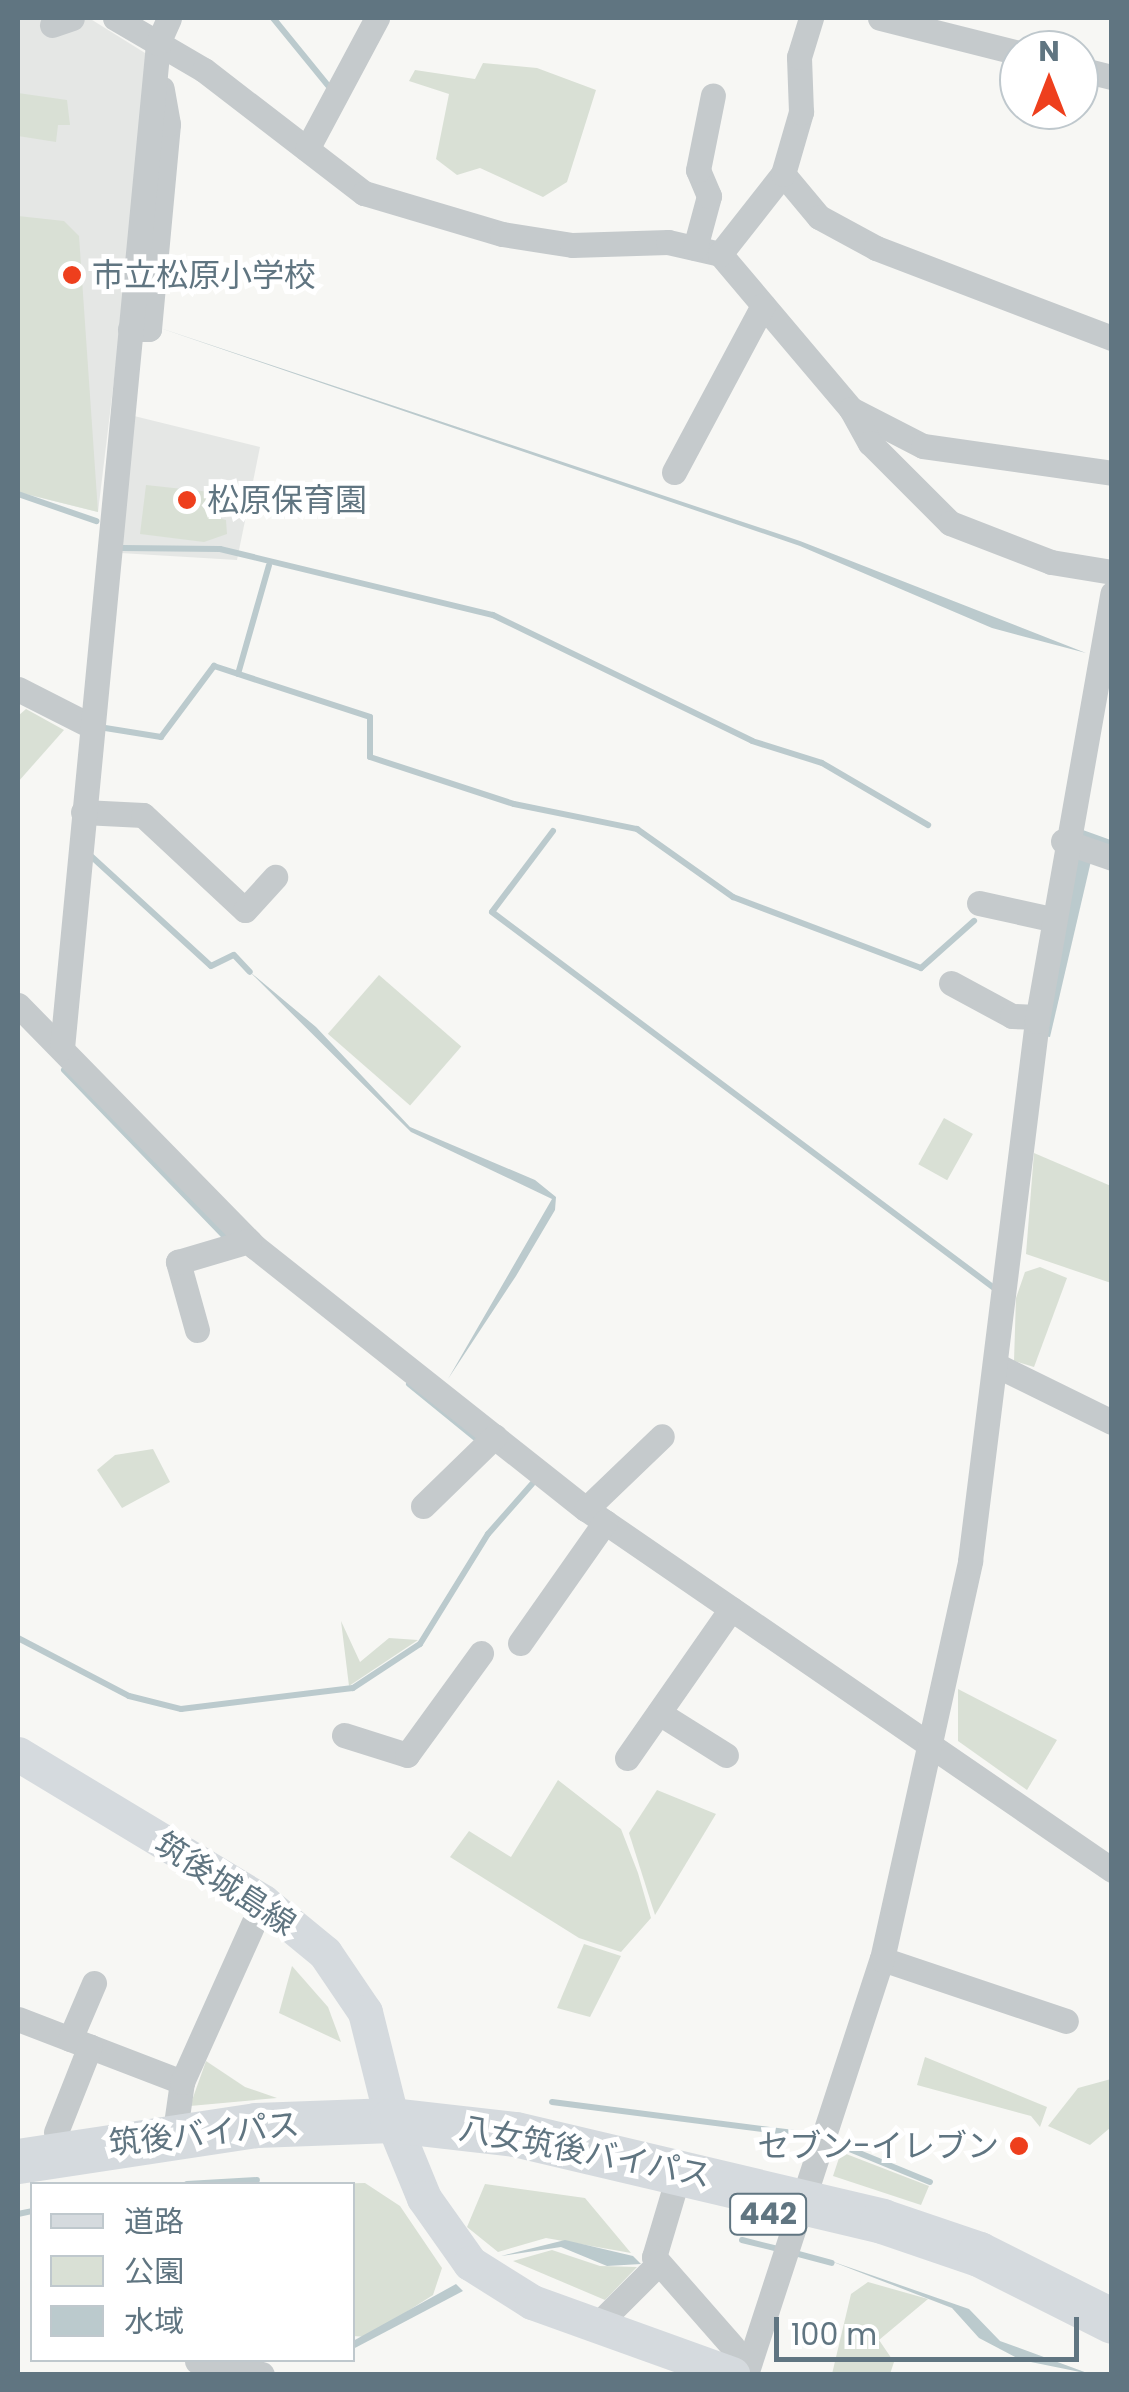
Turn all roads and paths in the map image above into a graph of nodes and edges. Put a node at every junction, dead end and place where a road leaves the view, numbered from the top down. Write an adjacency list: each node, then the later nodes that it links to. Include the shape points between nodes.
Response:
1 (114, 18): 7 (street)
2 (169, 18): 7 (street)
3 (377, 18): 9 (street)
4 (811, 18): 10 (street, via 799,57 801,112)
5 (880, 18): 6 (street)
6 (999, 48)
7 (158, 49): 9 (street); 20 (street)
8 (713, 96): 11 (street, via 698,170 709,196)
9 (306, 149): 11 (street, via 364,192 502,234)
10 (783, 174): 11 (street); 13 (street, via 819,217 876,248)
11 (707, 251): 12 (street)
12 (763, 305): 14 (street); 15 (street)
13 (1112, 338)
14 (851, 409): 16 (street, via 922,446); 17 (street, via 870,442 950,523 1034,557)
15 (674, 472)
16 (1112, 473)
17 (1112, 572)
18 (1111, 597): 22 (street)
19 (18, 688): 20 (street)
20 (91, 726): 21 (street)
21 (83, 812): 24 (street, via 143,815 245,910); 30 (street)
22 (1063, 841): 23 (street); 26 (street)
23 (1112, 858)
24 (274, 876)
25 (979, 903): 26 (street)
26 (1051, 920): 29 (street)
27 (951, 983): 29 (street, via 1012,1016)
28 (18, 1005): 30 (street)
29 (1037, 1017): 33 (street)
30 (62, 1048): 31 (street)
31 (249, 1241): 32 (street, via 178,1262); 35 (street)
32 (197, 1330)
33 (996, 1366): 34 (street); 44 (street, via 970,1561)
34 (1112, 1422)
35 (495, 1436): 37 (street); 38 (street)
36 (662, 1436): 38 (street)
37 (423, 1506)
38 (595, 1516): 39 (street); 40 (street)
39 (731, 1609): 42 (street); 44 (street)
40 (520, 1643)
41 (481, 1653): 43 (street, via 407,1755)
42 (659, 1713): 46 (street); 47 (street)
43 (344, 1735)
44 (930, 1747): 48 (street); 50 (street)
45 (18, 1754): 49 (street, 筑後城島線)
46 (726, 1755)
47 (627, 1758)
48 (1112, 1870)
49 (263, 1902): 55 (street); 58 (street, 筑後城島線, via 324,1953 365,2012)
50 (882, 1960): 53 (street); 62 (street)
51 (94, 1983): 54 (street)
52 (18, 2019): 54 (street)
53 (1066, 2021)
54 (80, 2043): 55 (street); 57 (street)
55 (182, 2082): 56 (street)
56 (175, 2131): 58 (highway, 筑後バイパス / 442); 59 (highway, 筑後バイパス / 442)
57 (56, 2132)
58 (398, 2135): 60 (highway, 筑後バイパス / 442); 61 (highway, 八女筑後バイパス / 442); 62 (highway, 八女筑後バイパス / 442, via 577,2144); 65 (street, 筑後城島線, via 470,2263 532,2302)
59 (18, 2161)
60 (55, 2182)
61 (674, 2190): 62 (highway, 八女筑後バイパス / 442); 63 (street, via 651,2248)
62 (800, 2211): 64 (highway, 八女筑後バイパス / 442, via 980,2254); 66 (highway, 八女筑後バイパス / 442); 70 (street)
63 (658, 2264): 65 (street); 67 (street)
64 (1112, 2321)
65 (596, 2326): 67 (street, 筑後城島線)
66 (1112, 2348)
67 (732, 2361)
68 (201, 2362): 69 (street)
69 (249, 2373)
70 (746, 2374)

